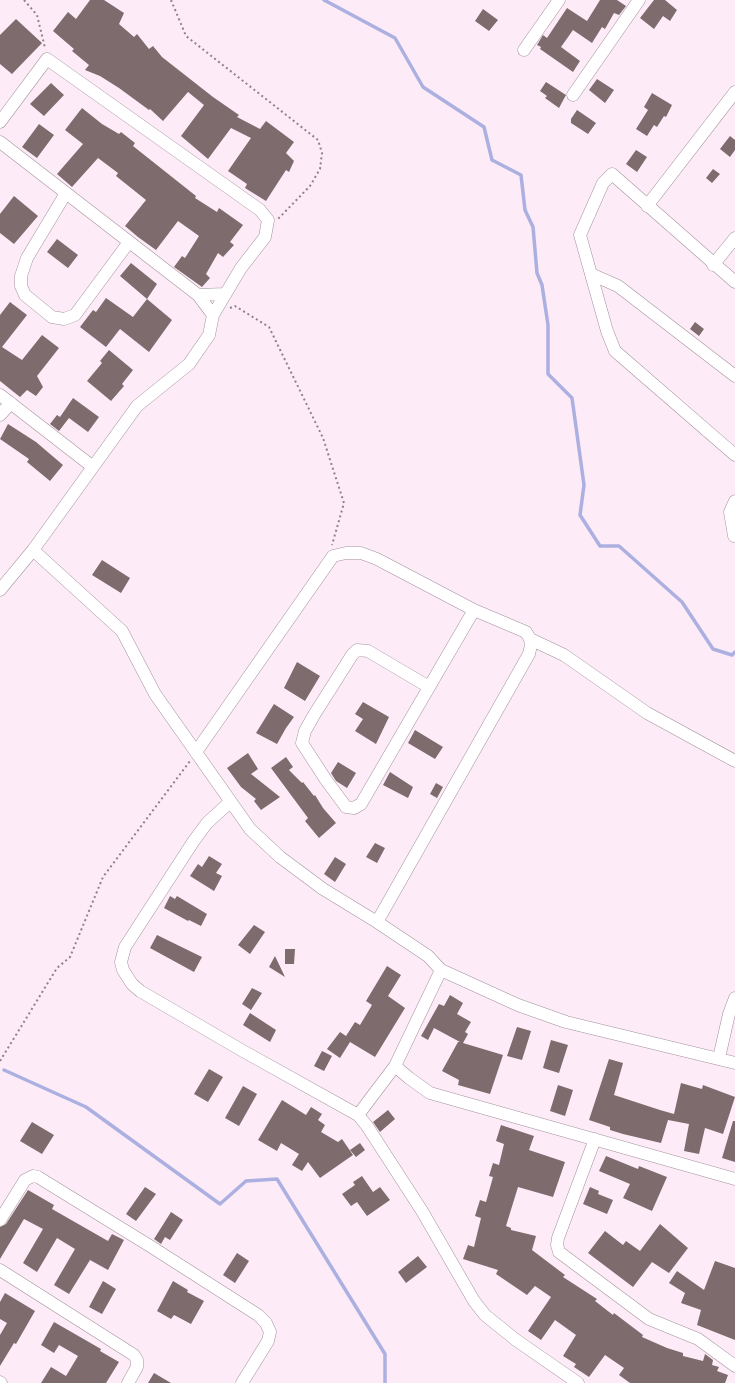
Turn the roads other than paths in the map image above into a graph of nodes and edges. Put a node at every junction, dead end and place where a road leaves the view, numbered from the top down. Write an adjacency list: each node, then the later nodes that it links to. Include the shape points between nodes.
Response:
1 (559, 0): 3 (street)
2 (639, 0): 5 (street)
3 (524, 50)
4 (735, 92): 9 (street)
5 (573, 94)
6 (0, 122): 15 (street, via 47,59 260,210 268,220 264,238)
7 (0, 142): 8 (street)
8 (66, 193): 11 (street); 11 (street, via 28,258 21,276 25,296 52,317 64,319 75,315)
9 (647, 206): 12 (street); 13 (street, via 612,174 603,183 580,234)
10 (735, 238): 12 (street)
11 (129, 242): 16 (street)
12 (714, 265): 14 (street)
13 (592, 275): 18 (street, via 618,286); 22 (street, via 605,325 615,351)
14 (735, 282)
15 (225, 294): 16 (street); 17 (street)
16 (198, 295): 17 (street)
17 (213, 315): 23 (street, via 209,335 189,364 137,406)
18 (735, 376)
19 (0, 395): 20 (street)
20 (11, 403): 21 (street); 23 (street)
21 (0, 415)
22 (735, 455)
23 (93, 467): 26 (street)
24 (735, 501): 25 (street, via 730,512)
25 (734, 536)
26 (33, 550): 27 (street); 31 (street, via 122,631 155,694)
27 (0, 590)
28 (474, 610): 29 (street, via 526,632); 30 (street); 31 (street, via 377,558 361,553 333,556)
29 (530, 639): 32 (street, via 564,656 647,713); 34 (street, via 529,654)
30 (429, 686): 30 (street, via 361,804 354,808 346,807 302,743 314,715 352,656 358,650 368,651)
31 (196, 752): 33 (street)
32 (735, 761)
33 (230, 802): 34 (street, via 250,829 280,857 323,889); 40 (street, via 207,823 193,842 125,947 121,962 123,970 140,991)
34 (378, 922): 35 (street, via 428,956)
35 (441, 970): 37 (street, via 518,1005 566,1022); 39 (street)
36 (735, 998): 37 (street)
37 (719, 1058): 38 (street)
38 (735, 1063)
39 (395, 1066): 40 (street); 41 (street, via 430,1093)
40 (358, 1115): 48 (street, via 422,1211 474,1302 485,1315 516,1340)
41 (595, 1139): 42 (street); 45 (street, via 558,1238 559,1252 649,1319 698,1339)
42 (735, 1179)
43 (0, 1220): 47 (street, via 25,1180 33,1176 38,1177 258,1315 270,1332 268,1341)
44 (0, 1270): 46 (street, via 134,1355 137,1368)
45 (735, 1366)
46 (128, 1383)
47 (242, 1383)
48 (578, 1383)

